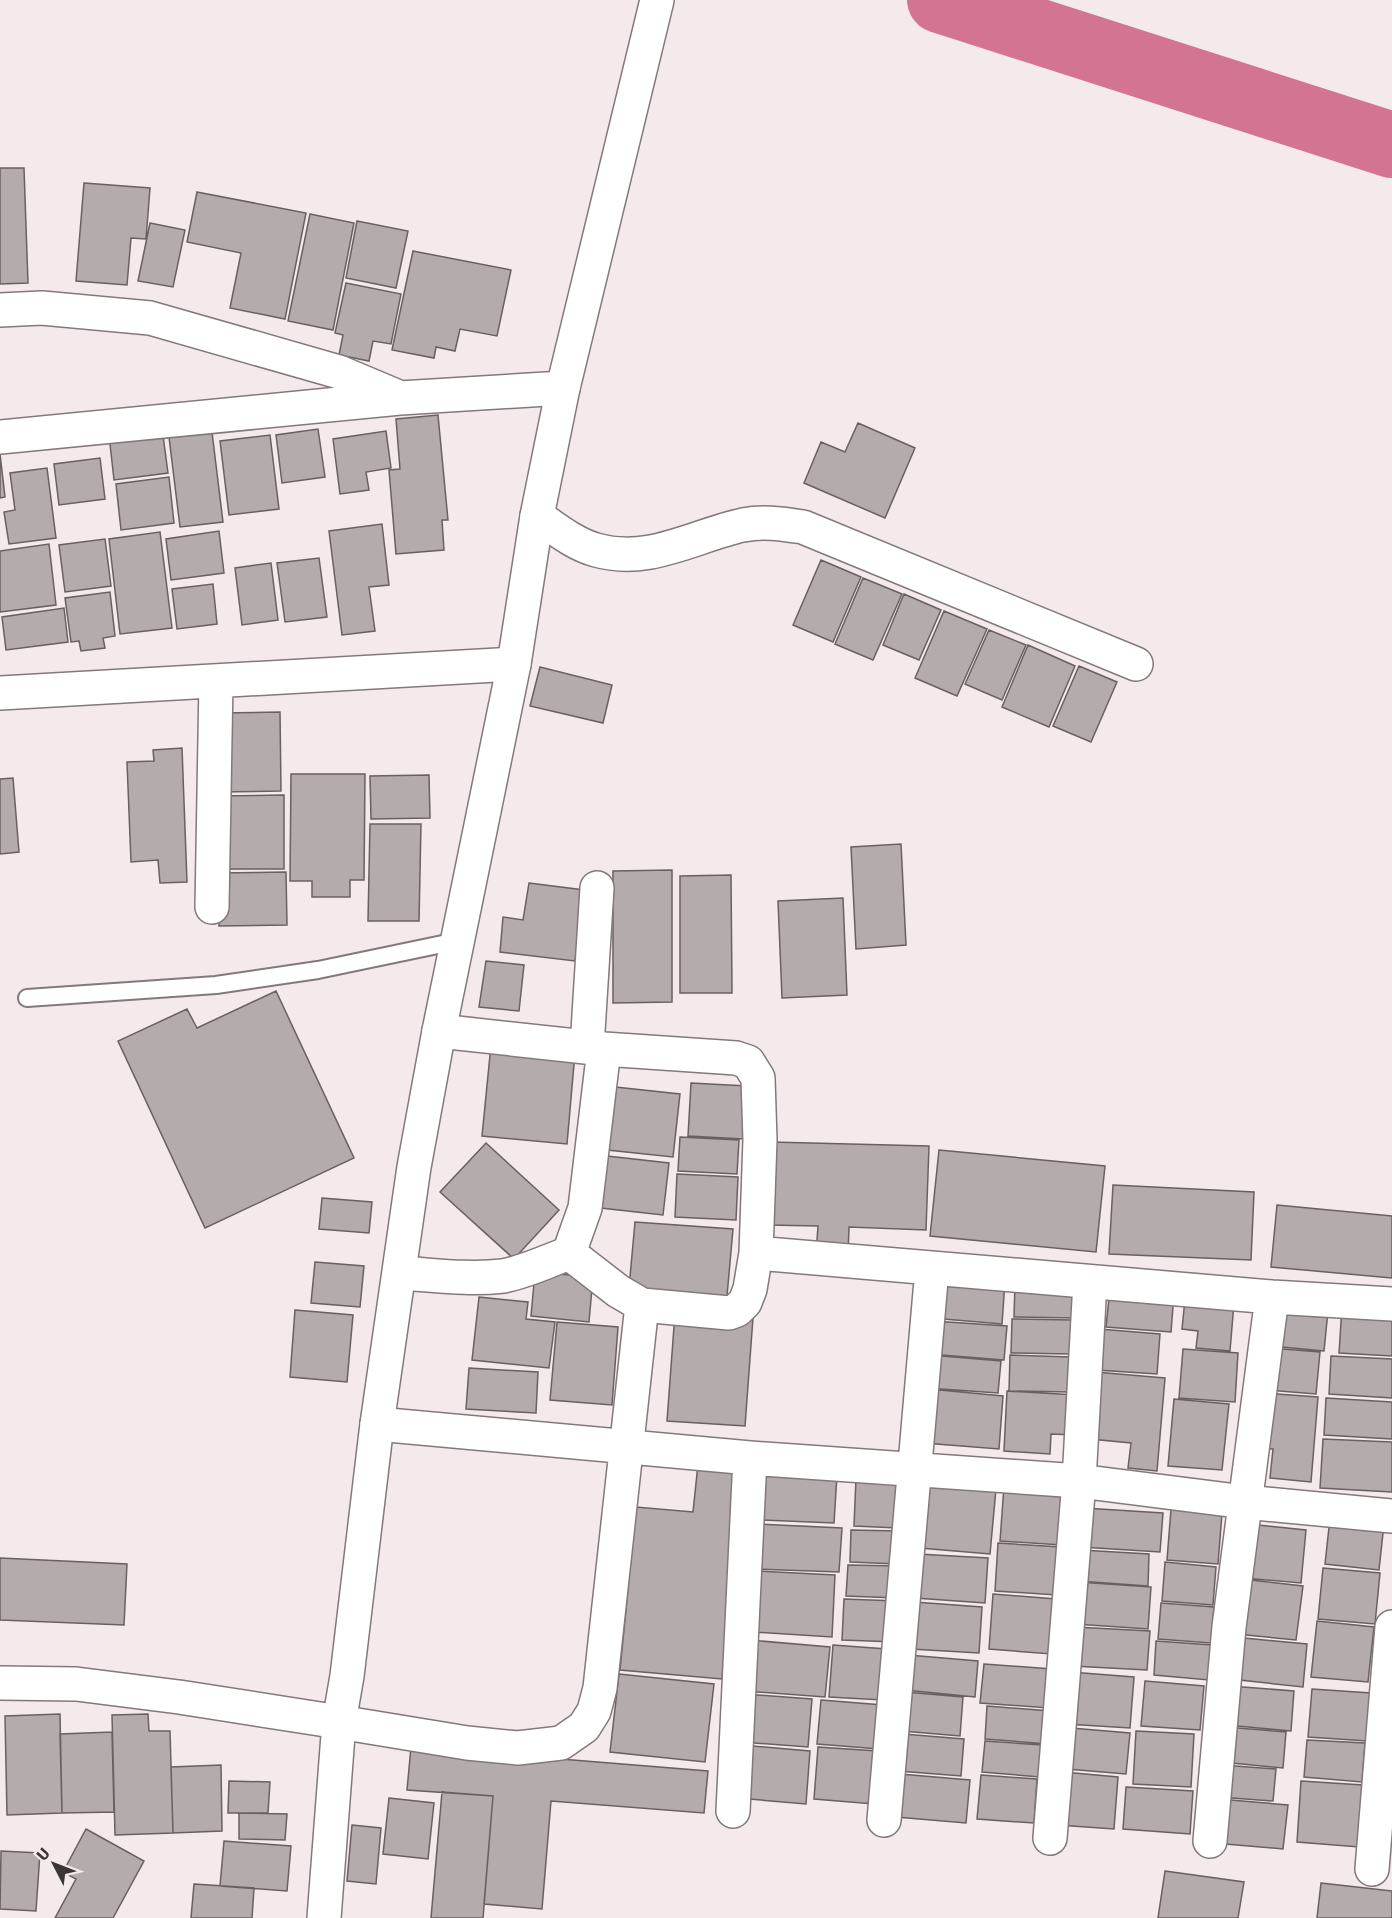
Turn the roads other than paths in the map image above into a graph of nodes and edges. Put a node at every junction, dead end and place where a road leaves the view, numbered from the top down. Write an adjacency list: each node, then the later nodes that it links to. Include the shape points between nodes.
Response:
1 (654, 10): 3 (street)
2 (0, 310): 4 (street, via 42,308 150,318 339,372)
3 (563, 388): 4 (street); 6 (street)
4 (400, 398): 5 (street)
5 (0, 437)
6 (537, 516): 7 (street); 8 (street, via 573,541 595,550 633,555 743,526 770,522 803,526)
7 (514, 664): 9 (street); 13 (street)
8 (1136, 664)
9 (216, 681): 10 (street); 12 (street)
10 (0, 693)
11 (597, 888): 16 (street)
12 (212, 908)
13 (457, 941): 14 (lane, via 318,970 226,984); 15 (street)
14 (27, 998)
15 (439, 1031): 16 (street); 20 (street, via 414,1167)
16 (596, 1048): 17 (street, via 585,1208); 18 (street, via 736,1058 753,1068 758,1078 760,1140)
17 (569, 1253): 20 (street, via 504,1276); 24 (street)
18 (756, 1253): 19 (street); 24 (street, via 750,1289 737,1310 719,1313)
19 (932, 1269): 21 (street); 28 (street)
20 (400, 1273): 25 (street)
21 (1090, 1282): 22 (street); 29 (street)
22 (1272, 1297): 23 (street); 30 (street)
23 (1392, 1304)
24 (642, 1305): 26 (street)
25 (377, 1424): 26 (street); 34 (street)
26 (625, 1446): 27 (street); 34 (street, via 600,1688 594,1711 584,1727 561,1743 518,1748)
27 (750, 1458): 28 (street); 35 (street)
28 (915, 1469): 29 (street); 36 (street)
29 (1079, 1481): 30 (street); 37 (street)
30 (1245, 1502): 31 (street); 38 (street, via 1229,1627)
31 (1392, 1516)
32 (1392, 1627): 39 (street)
33 (0, 1683): 34 (street, via 76,1684)
34 (339, 1722): 40 (street)
35 (733, 1811)
36 (884, 1820)
37 (1050, 1838)
38 (1210, 1841)
39 (1372, 1869)
40 (324, 1918)

